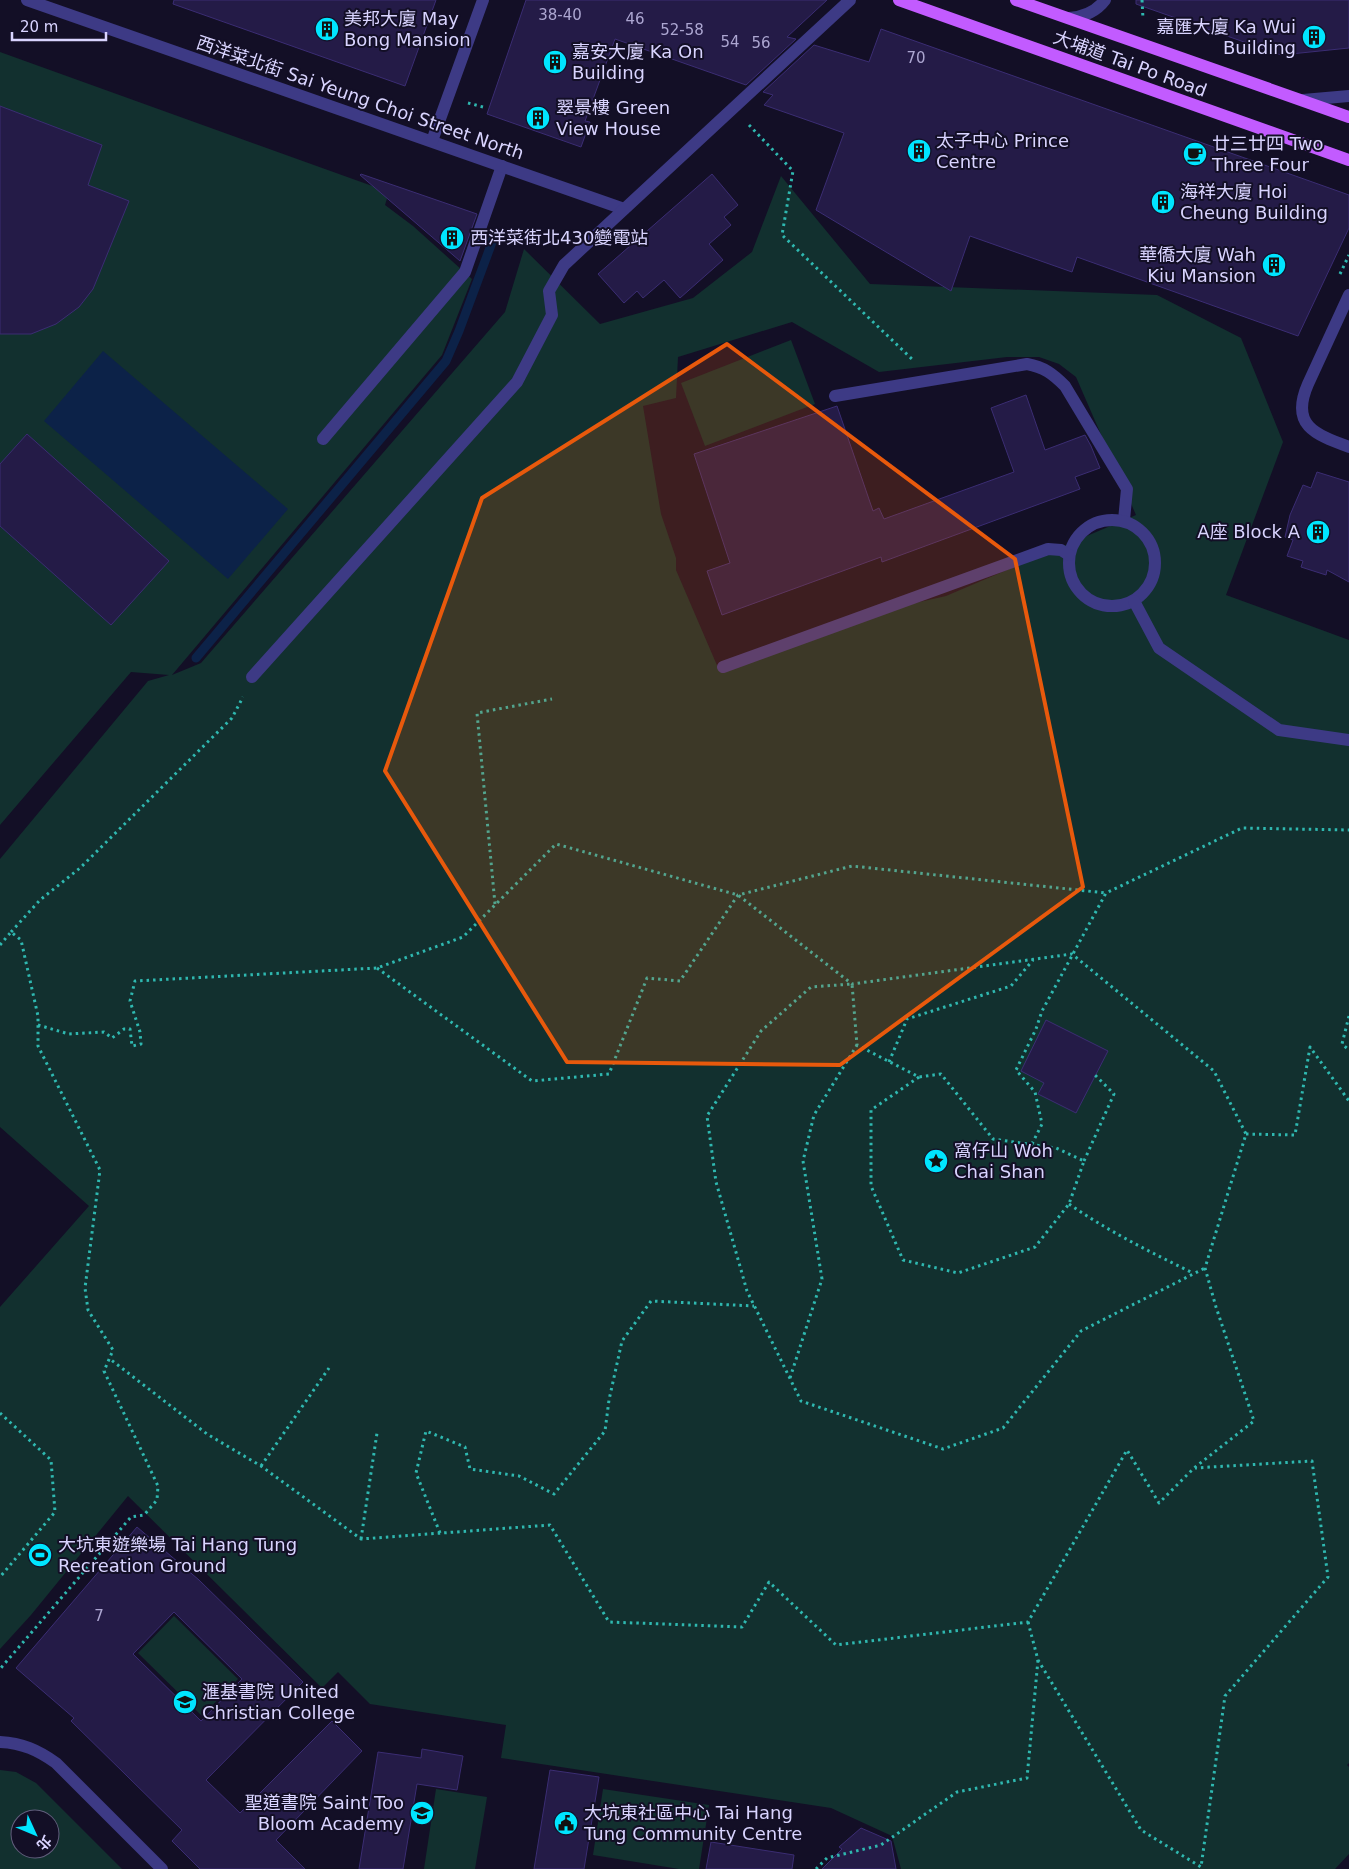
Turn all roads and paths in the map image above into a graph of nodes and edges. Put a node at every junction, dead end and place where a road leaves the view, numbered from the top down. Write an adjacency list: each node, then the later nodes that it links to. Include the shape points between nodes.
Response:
1 (27, 0): 14 (street, 西洋菜北街 Sai Yeung Choi Street North)
2 (483, 0): 14 (street)
3 (850, 0): 12 (street)
4 (899, 0): 15 (main road, 大埔道 Tai Po Road)
5 (1016, 0): 8 (main road, 大埔道 Tai Po Road)
6 (1105, 0): 8 (street, via 1091,13)
7 (1142, 0): 9 (path)
8 (1068, 18): 11 (main road, 大埔道 Tai Po Road)
9 (1143, 19)
10 (1349, 96): 11 (street)
11 (1303, 100): 13 (main road, 大埔道 Tai Po Road)
12 (734, 108): 17 (street); 19 (path, via 793,171 782,235)
13 (1349, 117)
14 (432, 141): 16 (street, 西洋菜北街 Sai Yeung Choi Street North)
15 (1349, 160)
16 (502, 166): 17 (street, 西洋菜北街 Sai Yeung Choi Street North); 21 (street, via 465,272)
17 (624, 209): 27 (street, via 564,265 549,291 552,316 517,382)
18 (1349, 295): 22 (street, via 1303,396 1302,415 1313,431)
19 (934, 380): 20 (street); 23 (street, via 1027,364 1052,373 1065,386 1126,489)
20 (835, 396)
21 (323, 439)
22 (1349, 446)
23 (1124, 520): 24 (street, via 1110,519 1083,530); 25 (street, via 1148,537 1156,565 1153,579)
24 (1070, 555): 25 (street, via 1069,569 1081,594 1107,606 1121,606); 26 (street, via 1048,549)
25 (1134, 601): 29 (street, via 1159,648 1279,730)
26 (723, 667)
27 (252, 677): 34 (path, via 232,718 80,868 40,900)
28 (552, 699): 33 (path, via 477,713)
29 (1349, 740)
30 (1349, 830): 31 (path, via 1242,828)
31 (1106, 893): 32 (path, via 852,866); 36 (path)
32 (738, 895): 33 (path, via 556,844); 38 (path, via 680,981 647,978 610,1074 532,1081); 39 (path)
33 (495, 905): 38 (path, via 463,937)
34 (10, 932): 35 (path); 41 (path, via 21,940)
35 (0, 944)
36 (1072, 954): 37 (path); 42 (path, via 1042,1010); 50 (path, via 1214,1071)
37 (1033, 960): 39 (path); 46 (path, via 1011,986 907,1019)
38 (377, 968): 41 (path, via 135,981 130,1001 141,1044 132,1046 130,1030 124,1029 112,1038 104,1032 69,1034)
39 (852, 984): 44 (path); 56 (path, via 811,986 761,1031 707,1116 716,1182)
40 (1349, 1016): 45 (path, via 1342,1044)
41 (38, 1025): 57 (path, via 38,1046 100,1170 85,1288 88,1310 113,1350)
42 (1036, 1029): 43 (path); 51 (path, via 1016,1070 1035,1092 1042,1124)
43 (1041, 1031)
44 (857, 1046): 46 (path); 59 (path, via 814,1115 803,1161 822,1279)
45 (1349, 1050)
46 (889, 1062): 48 (path)
47 (1095, 1075): 52 (path, via 1114,1094)
48 (919, 1077): 51 (path, via 942,1074 993,1139); 53 (path, via 871,1110 871,1186 903,1260 958,1273 1035,1247)
49 (1349, 1101): 50 (path, via 1310,1046 1295,1135)
50 (1246, 1134): 54 (path)
51 (1032, 1144): 52 (path, via 1056,1148)
52 (1084, 1161): 53 (path)
53 (1069, 1204): 55 (path, via 1145,1250)
54 (1205, 1268): 55 (path); 63 (path, via 1254,1421)
55 (1194, 1273): 59 (path, via 1081,1330 1003,1428 942,1449 802,1401)
56 (754, 1306): 59 (path); 64 (path, via 651,1301 622,1341 605,1431 554,1494 519,1476 470,1469 465,1447 426,1431 416,1473)
57 (110, 1358): 62 (path, via 207,1434); 69 (path, via 104,1371 158,1486 156,1500 144,1515 131,1517)
58 (329, 1368): 62 (path)
59 (790, 1378)
60 (0, 1413): 66 (path, via 52,1460 55,1512)
61 (377, 1433): 65 (path)
62 (261, 1466): 65 (path)
63 (1194, 1468): 67 (path, via 1159,1503 1127,1450); 68 (path, via 1312,1461 1328,1577 1225,1696 1201,1867 1141,1830)
64 (440, 1533): 65 (path); 67 (path, via 550,1525 609,1622 742,1627 769,1582 836,1644)
65 (361, 1539)
66 (0, 1578)
67 (1028, 1622): 68 (path)
68 (1038, 1660): 72 (path, via 1028,1778 957,1792 881,1845 827,1858)
69 (0, 1669)
70 (0, 1742): 71 (street, via 26,1746 56,1763)
71 (162, 1869)
72 (816, 1869)

